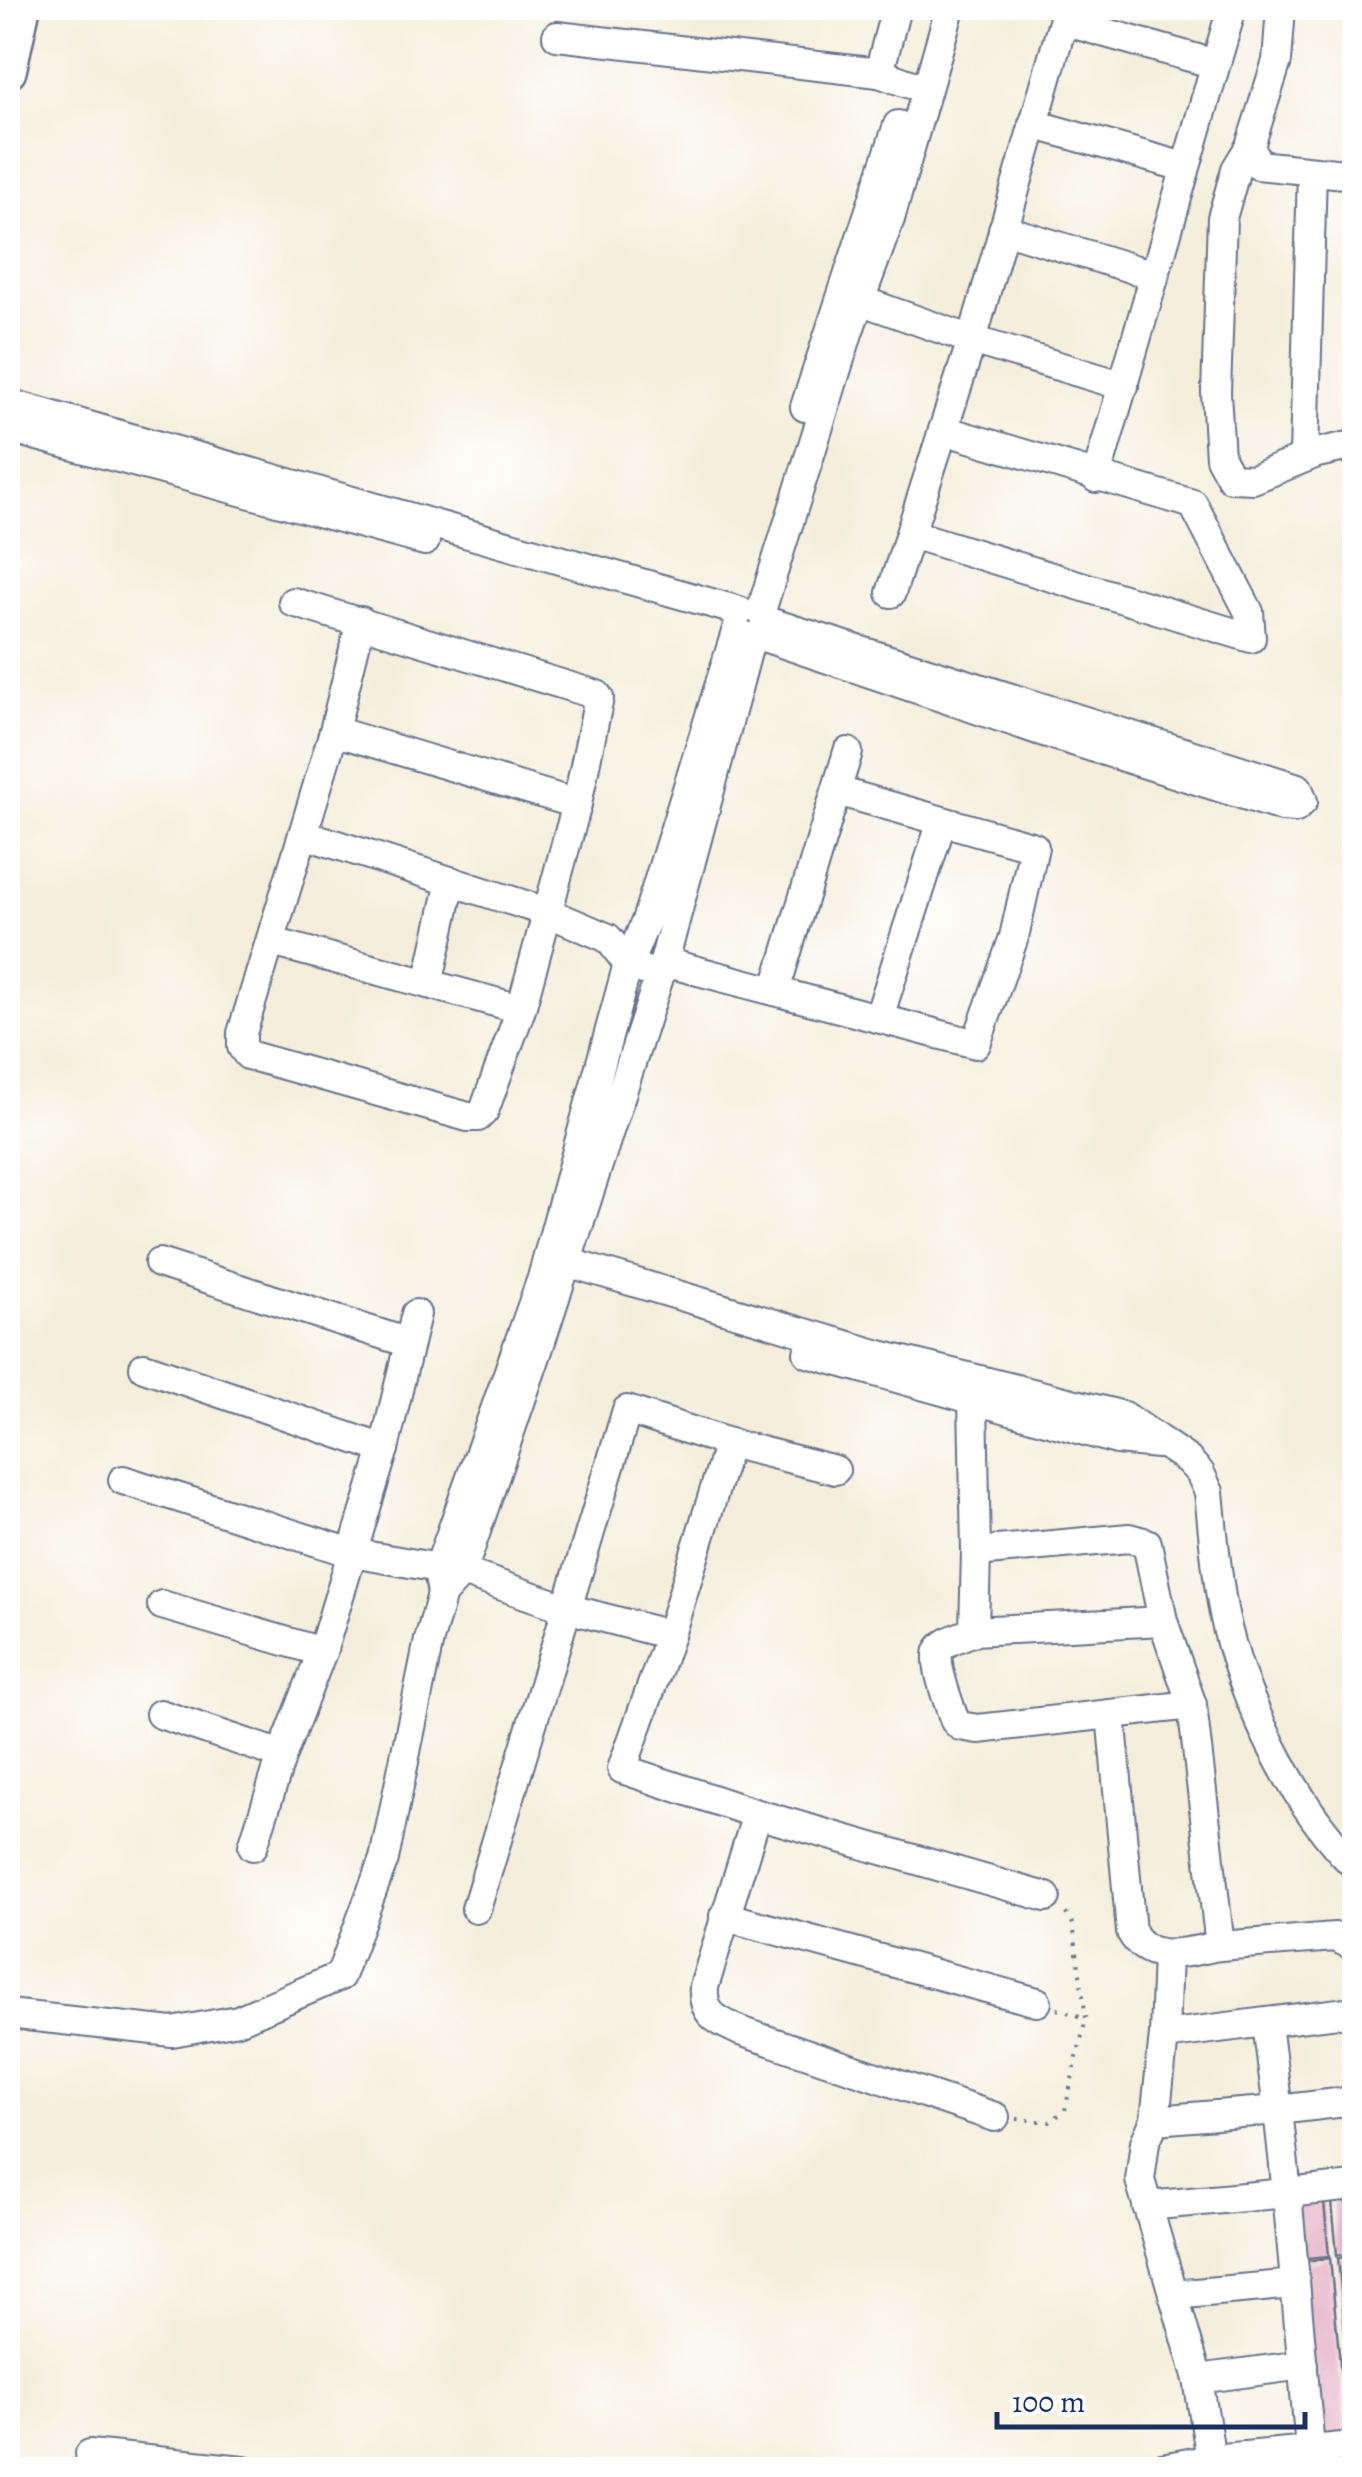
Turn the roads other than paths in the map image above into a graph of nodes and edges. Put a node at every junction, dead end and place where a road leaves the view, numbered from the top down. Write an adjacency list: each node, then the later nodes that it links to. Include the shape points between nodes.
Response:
1 (22, 8): 10 (main road)
2 (896, 8): 11 (street)
3 (930, 8): 12 (street)
4 (950, 8): 20 (street, via 890,219)
5 (1232, 8): 9 (street)
6 (1281, 8): 14 (street, via 1277,61)
7 (1066, 14): 9 (street); 13 (street)
8 (557, 36): 11 (street)
9 (1215, 64): 15 (street)
10 (8, 71)
11 (879, 73): 12 (street)
12 (910, 84): 20 (street)
13 (1033, 124): 15 (street); 18 (street)
14 (1250, 146): 16 (street, via 1258,165); 27 (street, via 1236,168 1222,218 1220,458 1230,478 1254,479)
15 (1184, 168): 19 (street)
16 (1312, 171): 17 (street); 27 (street)
17 (1354, 175)
18 (1004, 230): 19 (street); 21 (street)
19 (1153, 275): 22 (street)
20 (851, 297): 21 (street); 33 (street, via 820,353)
21 (972, 340): 22 (street); 25 (street)
22 (1124, 386): 28 (street)
23 (8, 403): 33 (street)
24 (8, 428): 33 (street)
25 (943, 430): 28 (street); 29 (street)
26 (1354, 446): 27 (street)
27 (1304, 458)
28 (1096, 478): 29 (street, via 1193,504 1249,612 1251,638)
29 (911, 534): 30 (street)
30 (892, 593)
31 (293, 602): 32 (street)
32 (361, 621): 34 (street); 37 (street, via 597,695)
33 (749, 622): 33 (street, via 1041,731 1282,807 1302,801 1298,788); 42 (street)
34 (334, 730): 37 (street); 39 (street)
35 (848, 752): 36 (street)
36 (837, 791): 38 (street); 48 (street)
37 (577, 804): 41 (street)
38 (942, 822): 50 (street); 50 (street, via 1034,846 1014,937 976,1044)
39 (303, 834): 40 (street); 44 (street)
40 (450, 881): 41 (street); 47 (street)
41 (547, 912): 43 (street); 49 (street)
42 (659, 924): 43 (street); 45 (street); 46 (street)
43 (608, 938): 45 (street)
44 (272, 942): 47 (street); 49 (street, via 242,1033 248,1055 468,1117 484,1111)
45 (628, 964): 46 (street); 52 (street)
46 (662, 968): 48 (street); 52 (street)
47 (428, 984): 49 (street)
48 (774, 991): 50 (street)
49 (520, 1009)
50 (879, 1017)
51 (159, 1263): 54 (street)
52 (554, 1270): 56 (street, via 880,1376); 58 (street, via 1124,1416); 64 (street)
53 (416, 1314): 54 (street)
54 (408, 1343): 59 (street)
55 (144, 1367): 59 (street)
56 (973, 1399): 58 (street, via 1118,1440); 62 (street)
57 (729, 1443): 60 (street); 66 (street, via 627,1410); 69 (street)
58 (1160, 1444): 77 (street, via 1200,1474 1241,1673 1298,1794)
59 (384, 1448): 63 (street)
60 (835, 1470)
61 (123, 1480): 63 (street)
62 (976, 1552): 67 (street, via 1142,1541); 68 (street)
63 (352, 1554): 64 (street); 70 (street)
64 (447, 1579): 66 (street); 86 (street, via 384,1859 340,1976 238,2020 172,2032)
65 (162, 1605): 70 (street)
66 (566, 1608): 69 (street); 79 (street)
67 (1163, 1622): 68 (street); 71 (street)
68 (974, 1632): 73 (street, via 938,1653 960,1726)
69 (670, 1634): 75 (street, via 622,1770)
70 (322, 1652): 74 (street)
71 (1192, 1705): 73 (street); 81 (street)
72 (160, 1714): 74 (street)
73 (1110, 1714): 83 (street, via 1131,1932 1138,1945)
74 (282, 1755): 76 (street)
75 (757, 1814): 78 (street); 80 (street)
76 (254, 1846)
77 (1354, 1865)
78 (1046, 1897)
79 (476, 1909)
80 (724, 1916): 84 (street); 91 (street, via 704,1987 703,2002 716,2020)
81 (1220, 1946): 82 (street, via 1334,1937); 83 (street)
82 (1354, 1946)
83 (1167, 1954): 88 (street)
84 (1037, 2002)
85 (1354, 2011): 87 (street)
86 (8, 2014)
87 (1267, 2024): 88 (street); 90 (street)
88 (1164, 2034): 92 (street)
89 (1354, 2102): 90 (street)
90 (1278, 2110): 92 (street); 94 (street)
91 (995, 2117)
92 (1155, 2120): 95 (street, via 1140,2180)
93 (1354, 2186): 94 (street)
94 (1287, 2194): 95 (street); 96 (street)
95 (1147, 2206): 97 (street)
96 (1296, 2284): 97 (street); 98 (street)
97 (1174, 2295): 99 (street)
98 (1303, 2366): 99 (street); 103 (street)
99 (1198, 2379): 102 (street)
100 (1354, 2446): 103 (street)
101 (90, 2454): 104 (street)
102 (1212, 2459): 103 (street); 105 (street)
103 (1311, 2459)
104 (243, 2470)
105 (1151, 2470)

